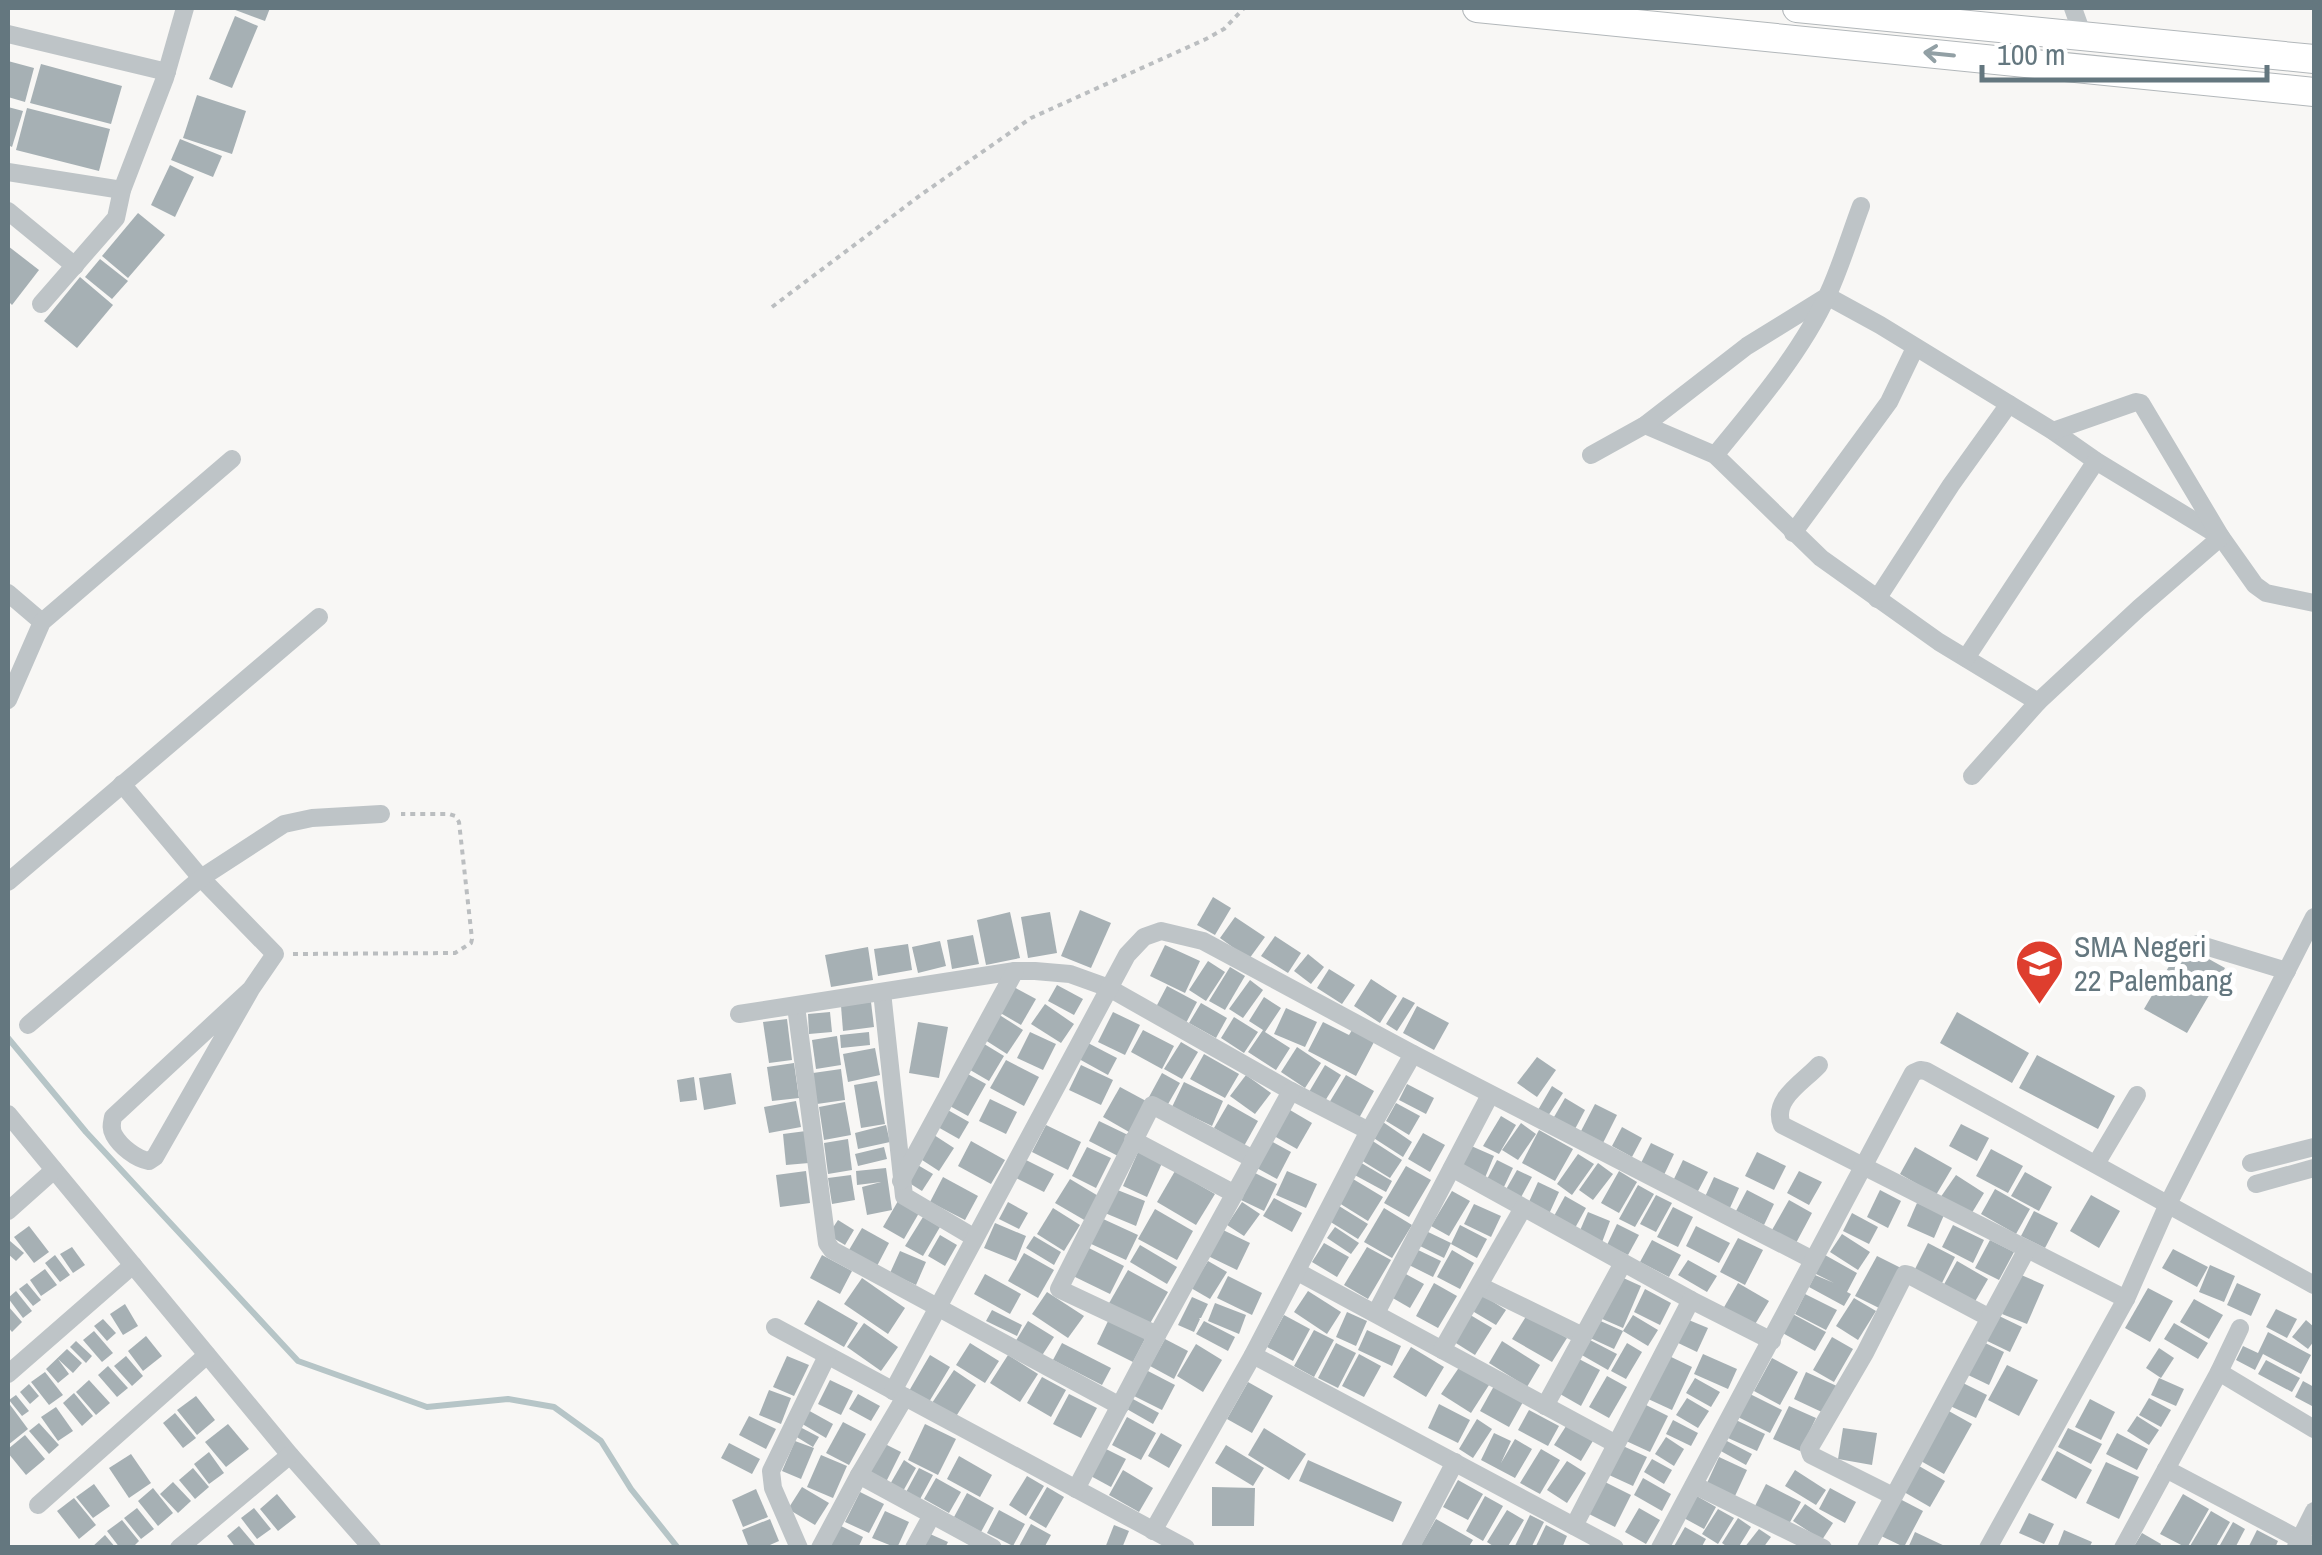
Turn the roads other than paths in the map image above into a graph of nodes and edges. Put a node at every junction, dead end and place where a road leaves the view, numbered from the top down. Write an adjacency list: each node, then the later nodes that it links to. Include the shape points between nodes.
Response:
1 (185, 8): 9 (street)
2 (1477, 8): 10 (highway, one-way to 2)
3 (1797, 8): 5 (highway)
4 (2073, 8): 7 (street)
5 (1966, 16): 7 (highway)
6 (8, 34): 9 (street)
7 (2082, 36): 8 (highway)
8 (2314, 59)
9 (166, 72): 12 (street)
10 (2314, 92)
11 (8, 172): 12 (street)
12 (122, 190): 15 (street, via 116,218)
13 (1861, 206): 16 (street)
14 (8, 211): 15 (street)
15 (75, 266): 17 (street)
16 (1827, 296): 18 (street); 20 (street); 22 (street, via 1801,341)
17 (42, 304)
18 (1916, 348): 19 (street); 26 (street, via 1889,402)
19 (2009, 404): 21 (street); 29 (street)
20 (1645, 425): 22 (street); 23 (street)
21 (2053, 431): 25 (street); 27 (street, via 2139,402)
22 (1714, 454): 26 (street)
23 (1591, 455)
24 (232, 459): 32 (street)
25 (2096, 461): 27 (street); 33 (street)
26 (1793, 533): 29 (street)
27 (2221, 537): 30 (street, via 2266,593); 35 (street)
28 (8, 593): 32 (street)
29 (1877, 599): 33 (street)
30 (2314, 603)
31 (319, 617): 37 (street)
32 (42, 622): 34 (street)
33 (1966, 658): 35 (street)
34 (8, 700)
35 (2038, 702): 36 (street)
36 (1972, 776)
37 (122, 784): 39 (street); 40 (street)
38 (381, 814): 39 (street, via 284,824)
39 (201, 878): 46 (street, via 276,954); 50 (street)
40 (8, 882)
41 (2314, 917): 44 (street)
42 (2198, 944): 44 (street)
43 (1015, 971): 45 (street, via 1070,974); 47 (street); 67 (street)
44 (2287, 971): 70 (street)
45 (1109, 988): 51 (street, via 1144,938 1178,934 1203,941); 53 (street); 73 (street)
46 (251, 989): 46 (street, via 113,1117 114,1134 136,1158 155,1157)
47 (882, 992): 48 (street); 67 (street)
48 (796, 1006): 49 (street); 83 (street, via 827,1243)
49 (739, 1014)
50 (28, 1025)
51 (1413, 1054): 54 (street); 57 (street)
52 (1819, 1064): 63 (street, via 1785,1098 1780,1122)
53 (1291, 1091): 57 (street); 60 (street)
54 (1490, 1094): 64 (street); 75 (street)
55 (2137, 1095): 62 (street)
56 (8, 1114): 66 (street)
57 (1368, 1131): 78 (street)
58 (1134, 1140): 60 (street, via 1152,1105); 69 (street); 88 (street, via 1058,1289)
59 (2314, 1148): 61 (street)
60 (1253, 1159): 69 (street)
61 (2251, 1163)
62 (2096, 1164): 63 (street, via 1920,1070 1912,1073); 70 (street)
63 (1863, 1166): 74 (street); 75 (street)
64 (1452, 1168): 71 (street); 84 (street)
65 (2314, 1168): 68 (street)
66 (54, 1170): 72 (street); 77 (street)
67 (901, 1181): 73 (street, via 904,1196)
68 (2256, 1184)
69 (1235, 1194): 88 (street)
70 (2168, 1204): 79 (street); 81 (street)
71 (1523, 1208): 76 (street); 80 (street)
72 (8, 1211)
73 (976, 1238): 83 (street)
74 (2027, 1249): 81 (street); 85 (street)
75 (1813, 1260): 90 (street)
76 (1624, 1263): 82 (street); 89 (street)
77 (133, 1266): 92 (street); 96 (street)
78 (1298, 1272): 84 (street); 93 (street)
79 (2314, 1285)
80 (1480, 1286): 89 (street); 91 (street)
81 (2126, 1299): 127 (street)
82 (1691, 1300): 90 (street); 101 (street)
83 (938, 1307): 97 (street); 98 (street)
84 (1376, 1313): 91 (street)
85 (1988, 1317): 108 (street); 108 (street, via 1905,1274 1809,1449)
86 (774, 1327): 94 (street)
87 (2240, 1328): 95 (street)
88 (1156, 1335): 98 (street)
89 (1583, 1336): 99 (street)
90 (1772, 1341): 106 (street)
91 (1442, 1350): 99 (street)
92 (207, 1355): 102 (street); 109 (street)
93 (1254, 1355): 103 (street); 113 (street)
94 (827, 1356): 97 (street); 118 (street, via 771,1472)
95 (2219, 1372): 100 (street); 104 (street)
96 (8, 1374)
97 (899, 1394): 105 (street); 107 (street)
98 (1120, 1406): 107 (street)
99 (1545, 1406): 101 (street)
100 (2314, 1429)
101 (1616, 1444): 112 (street)
102 (290, 1455): 116 (street); 117 (street)
103 (1454, 1462): 112 (street); 115 (street)
104 (2166, 1469): 114 (street); 128 (street)
105 (859, 1475): 111 (street); 119 (street)
106 (1694, 1485): 124 (street); 125 (street)
107 (1076, 1489): 113 (street)
108 (1893, 1496): 126 (street)
109 (38, 1505)
110 (2314, 1512): 114 (street)
111 (932, 1515): 120 (street); 121 (street)
112 (1574, 1526): 123 (street)
113 (1153, 1531): 122 (street)
114 (2303, 1544)
115 (1411, 1547)
116 (179, 1548)
117 (372, 1548)
118 (799, 1548)
119 (820, 1548)
120 (914, 1548)
121 (992, 1548)
122 (1186, 1548)
123 (1615, 1548)
124 (1660, 1548)
125 (1824, 1548)
126 (1866, 1548)
127 (1988, 1548)
128 (2122, 1548)

